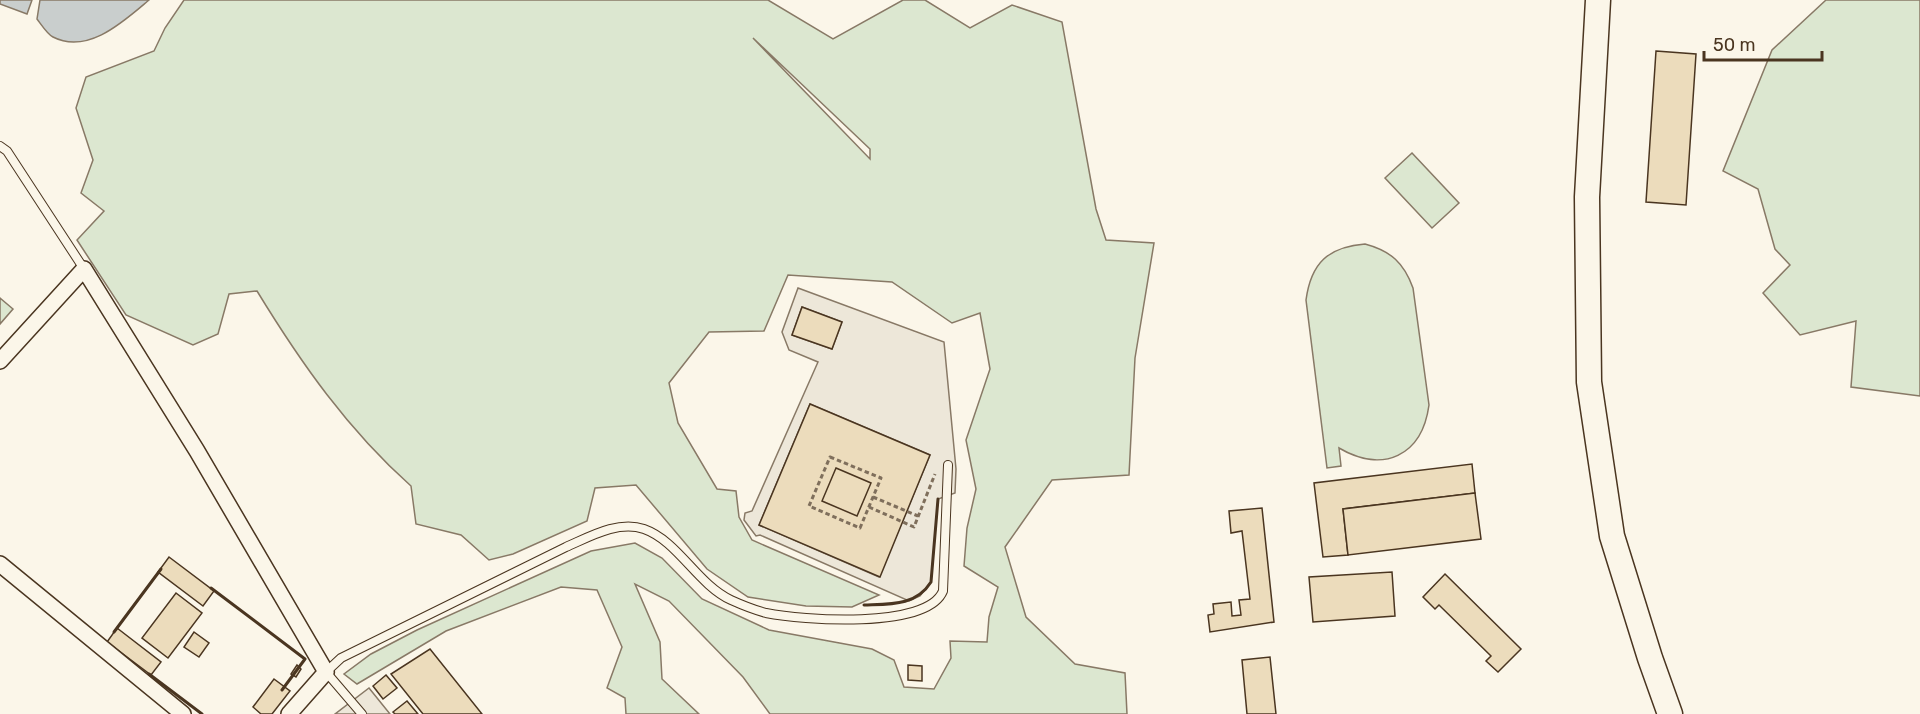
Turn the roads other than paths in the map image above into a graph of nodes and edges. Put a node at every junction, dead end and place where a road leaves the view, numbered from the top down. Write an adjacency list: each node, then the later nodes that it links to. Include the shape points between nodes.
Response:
1 (1598, 0): 11 (highway, via 1587,197 1589,382 1612,536)
2 (0, 146): 3 (lane)
3 (84, 269): 4 (street); 7 (street, via 197,451)
4 (0, 361)
5 (948, 468): 7 (lane, via 943,591 932,604 910,612 831,620 763,612 730,600 707,585 657,536 642,528 623,527 598,532 417,618 341,658)
6 (0, 564): 8 (street)
7 (326, 672): 9 (street); 10 (lane)
8 (183, 714)
9 (289, 714)
10 (362, 714)
11 (1670, 714)

